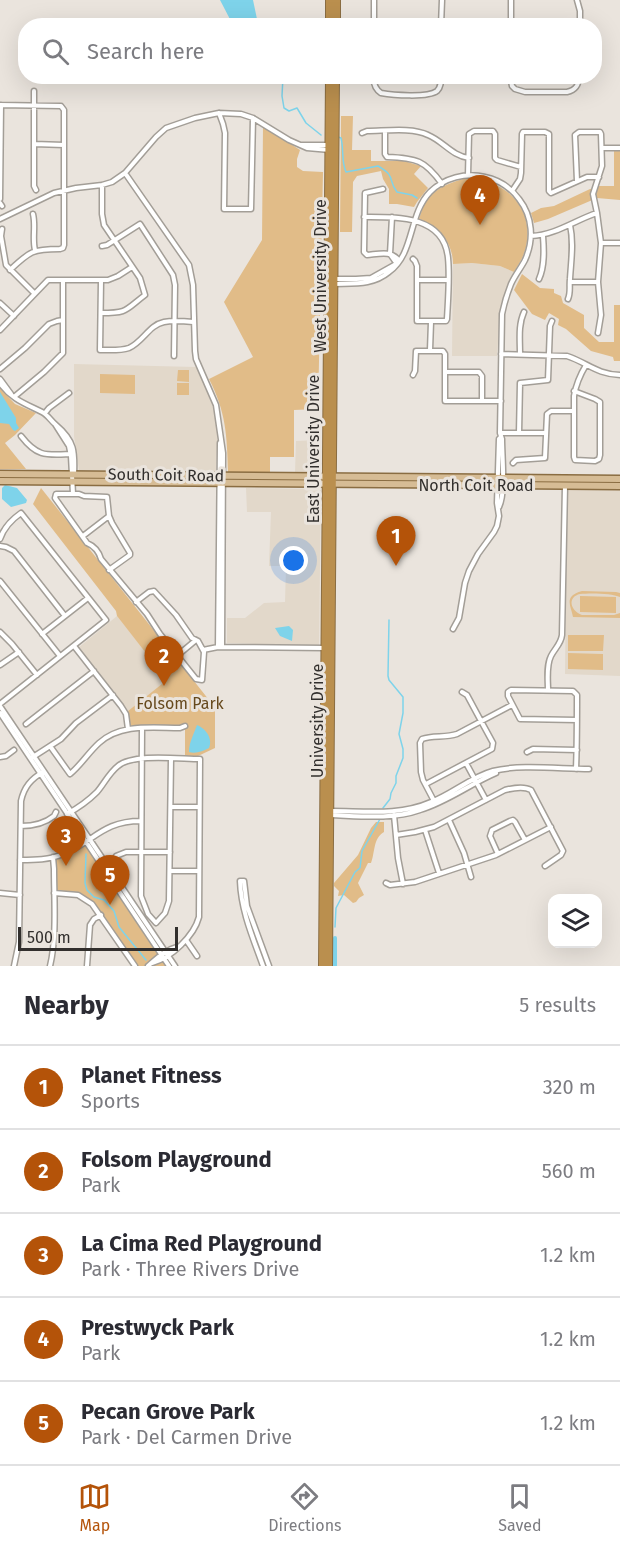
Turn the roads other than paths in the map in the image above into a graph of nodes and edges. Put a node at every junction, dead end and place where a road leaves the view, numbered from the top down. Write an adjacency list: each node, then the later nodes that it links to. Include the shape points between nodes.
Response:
1 (330, 0): 7 (highway)
2 (336, 0): 8 (highway)
3 (374, 0): 9 (street)
4 (441, 0): 10 (street)
5 (511, 0): 11 (street)
6 (577, 0): 12 (street)
7 (330, 18)
8 (336, 18)
9 (374, 18)
10 (441, 18)
11 (511, 18)
12 (580, 18)
13 (330, 84): 29 (highway)
14 (335, 84): 29 (highway)
15 (374, 84): 16 (street, via 386,94 427,95)
16 (440, 84)
17 (511, 84): 18 (street, via 525,92 567,92)
18 (578, 84)
19 (34, 91): 21 (street)
20 (1, 105): 21 (street); 28 (street)
21 (34, 106): 26 (street); 27 (street, via 64,107)
22 (219, 113): 23 (street); 23 (street, via 225,133 224,209 251,208); 34 (street, via 166,128)
23 (253, 118): 29 (street, via 300,145)
24 (385, 131): 25 (street); 32 (street, via 424,133); 38 (street, via 387,158 421,162)
25 (362, 133)
26 (34, 144): 27 (street); 41 (street)
27 (64, 145): 42 (street)
28 (0, 146): 44 (street)
29 (332, 147): 70 (highway)
30 (602, 148): 31 (street); 36 (street); 37 (street, via 600,132 576,133)
31 (620, 148)
32 (469, 158): 33 (street, via 470,132 494,132 495,158); 35 (street)
33 (522, 167): 37 (street, via 523,132 545,132 549,191); 43 (street)
34 (125, 173): 39 (street); 82 (street, via 189,265)
35 (468, 176): 38 (street); 43 (street, via 491,178)
36 (599, 177): 37 (street); 45 (street, via 593,194)
37 (577, 181)
38 (442, 184): 50 (street, via 429,193)
39 (102, 185): 42 (street); 55 (street, via 104,225)
40 (382, 189): 48 (street, via 365,193)
41 (36, 190)
42 (64, 190): 49 (street); 59 (street, via 63,248)
43 (512, 191): 53 (street, via 524,206)
44 (1, 203)
45 (597, 213): 51 (street); 56 (street)
46 (33, 214): 59 (street)
47 (392, 217): 48 (street); 50 (street); 60 (street)
48 (364, 218): 60 (street, via 365,253)
49 (0, 219)
50 (415, 221): 62 (street, via 408,247); 68 (street, via 433,230 445,245)
51 (570, 225): 54 (street); 71 (street)
52 (2, 229): 64 (street, via 4,259)
53 (531, 236): 54 (street); 87 (street, via 526,257 504,304)
54 (543, 236): 65 (street)
55 (114, 241): 58 (street); 63 (street); 80 (street, via 140,224 173,275)
56 (601, 243): 57 (street); 72 (street)
57 (620, 243)
58 (102, 246)
59 (35, 250): 64 (street)
60 (390, 254): 62 (street, via 398,258)
61 (413, 259): 67 (street)
62 (398, 263): 70 (street, via 370,282)
63 (132, 267): 69 (street); 77 (street, via 145,295 126,310)
64 (10, 270): 73 (street)
65 (539, 279)
66 (63, 280): 69 (street); 73 (street, via 48,280); 79 (street)
67 (417, 280): 68 (street); 83 (street, via 417,321)
68 (448, 280): 83 (street, via 447,320)
69 (102, 281): 77 (street)
70 (331, 281): 115 (highway, West University Drive)
71 (570, 282): 72 (street); 74 (street)
72 (598, 282): 85 (street)
73 (34, 293): 78 (street)
74 (568, 299)
75 (0, 303): 78 (street)
76 (524, 312): 88 (street)
77 (101, 313): 80 (street, via 100,350 138,346 158,324)
78 (14, 316): 84 (street)
79 (63, 320): 92 (street, via 49,324); 100 (street, via 63,353)
80 (175, 321): 82 (street); 90 (street)
81 (552, 321): 89 (street)
82 (193, 322): 113 (street, via 196,359 216,403)
83 (431, 322): 86 (street)
84 (0, 330)
85 (598, 333)
86 (430, 350): 93 (street, via 444,352); 94 (street, via 416,351)
87 (501, 354): 88 (street); 102 (street)
88 (520, 354): 89 (street)
89 (549, 355): 91 (street, via 567,356); 105 (street, via 548,380 520,383)
90 (174, 356)
91 (586, 365): 95 (street); 98 (street)
92 (0, 369)
93 (445, 372): 101 (street, via 481,373); 101 (street, via 445,401)
94 (413, 375)
95 (620, 375)
96 (0, 379): 100 (street)
97 (0, 383): 100 (street)
98 (574, 391): 103 (street); 103 (street, via 599,401 599,459 595,461 573,457)
99 (69, 393): 104 (street)
100 (14, 397): 104 (street)
101 (482, 401): 102 (street)
102 (501, 401): 107 (street)
103 (573, 411): 106 (street, via 548,412)
104 (45, 413): 109 (street, via 67,434)
105 (519, 433): 106 (street); 107 (street)
106 (546, 433): 110 (street, via 545,458)
107 (500, 435): 117 (street)
108 (21, 436): 109 (street, via 35,452)
109 (73, 454): 112 (street)
110 (513, 463)
111 (0, 474): 112 (main road, South Coit Road)
112 (73, 477): 113 (main road, South Coit Road); 116 (main road, South Coit Road); 120 (street)
113 (222, 479): 115 (main road, South Coit Road); 135 (street)
114 (620, 479): 118 (main road, North Coit Road)
115 (329, 480): 117 (main road, North Coit Road); 136 (highway, University Drive)
116 (0, 481)
117 (500, 482): 118 (main road, North Coit Road); 130 (street, via 501,503 494,532 469,571)
118 (565, 482): 119 (main road, North Coit Road); 144 (street, via 562,635 549,661)
119 (620, 486)
120 (73, 494): 121 (street, via 107,497); 122 (street, via 56,494 55,498)
121 (109, 516): 122 (street); 125 (street, via 130,555)
122 (82, 536): 125 (street)
123 (0, 539): 127 (street, via 7,525 21,513)
124 (0, 546): 129 (street, via 14,551)
125 (109, 570): 128 (street)
126 (0, 581): 132 (street)
127 (88, 598): 129 (street); 134 (street, via 106,620)
128 (136, 602): 133 (street, via 154,591); 139 (street)
129 (65, 616): 132 (street)
130 (453, 629)
131 (0, 632): 138 (street)
132 (42, 634): 140 (street)
133 (196, 640): 137 (street); 139 (street)
134 (74, 646): 140 (street); 142 (street)
135 (220, 647): 136 (street); 137 (street)
136 (328, 648): 176 (highway)
137 (203, 650): 139 (street, via 200,680)
138 (19, 652): 141 (street); 143 (street)
139 (178, 655)
140 (60, 656): 143 (street)
141 (0, 665)
142 (94, 671): 146 (street); 152 (street)
143 (37, 675): 147 (street)
144 (548, 690): 148 (street, via 511,690 508,696); 150 (street, via 576,692)
145 (462, 692): 151 (street, via 468,695)
146 (112, 695): 155 (street, via 126,714); 156 (street)
147 (0, 705): 161 (street)
148 (512, 705): 150 (street, via 520,719); 151 (street)
149 (0, 713): 161 (street)
150 (577, 720): 158 (street)
151 (481, 721): 164 (street, via 493,747); 169 (street, via 453,736 422,739 421,770)
152 (26, 724)
153 (185, 726): 154 (street)
154 (142, 728): 155 (street); 162 (street)
155 (128, 729): 156 (street, via 102,740 70,774)
156 (50, 746): 161 (street)
157 (14, 750): 160 (street)
158 (577, 750): 159 (street); 165 (street)
159 (527, 752)
160 (0, 757)
161 (32, 757): 167 (street)
162 (141, 758): 163 (street); 175 (street, via 118,766 96,792); 179 (street)
163 (171, 759): 172 (street); 173 (street, via 200,759)
164 (466, 763): 168 (street); 169 (street)
165 (576, 769): 166 (street); 168 (street, via 501,770)
166 (590, 769)
167 (42, 772): 175 (street); 180 (street, via 22,795)
168 (476, 781): 170 (street); 171 (street)
169 (426, 784): 171 (street)
170 (486, 800): 178 (street); 181 (street, via 510,789 530,789)
171 (435, 803): 177 (street, via 414,812)
172 (171, 807): 173 (street); 187 (street)
173 (200, 807): 195 (street)
174 (56, 812): 180 (street, via 44,823)
175 (69, 813): 184 (street)
176 (328, 813): 177 (street); 216 (highway); 217 (highway)
177 (394, 813): 183 (street)
178 (448, 820): 182 (street); 192 (street)
179 (141, 821): 184 (street, via 114,825); 186 (street)
180 (21, 826): 190 (street)
181 (551, 826): 185 (street); 193 (street, via 563,853)
182 (426, 830): 183 (street); 196 (street)
183 (396, 835): 199 (street)
184 (87, 840): 189 (street); 205 (street)
185 (525, 840): 188 (street); 188 (street, via 513,820 492,830 490,836)
186 (141, 852): 187 (street); 191 (street, via 122,853); 194 (street, via 141,896 156,923 169,902)
187 (170, 852): 194 (street)
188 (498, 854): 192 (street)
189 (53, 857): 190 (street); 201 (street)
190 (20, 860): 202 (street)
191 (114, 860)
192 (467, 864): 196 (street); 197 (street)
193 (545, 866)
194 (170, 871): 195 (street)
195 (199, 871): 204 (street, via 199,917)
196 (439, 873): 199 (street)
197 (471, 877)
198 (386, 883): 199 (street)
199 (403, 884)
200 (0, 893): 202 (street)
201 (54, 893): 203 (street, via 83,897); 209 (street)
202 (20, 895): 208 (street)
203 (101, 915): 210 (street, via 90,925); 211 (street)
204 (186, 940): 205 (street); 206 (street)
205 (164, 955): 207 (street); 212 (street); 213 (street)
206 (197, 956)
207 (150, 965)
208 (14, 966)
209 (50, 966)
210 (87, 966)
211 (135, 966)
212 (169, 966)
213 (175, 966)
214 (263, 966): 215 (street, via 244,911 240,881 244,880 249,914)
215 (269, 966)
216 (322, 966)
217 (328, 966)

